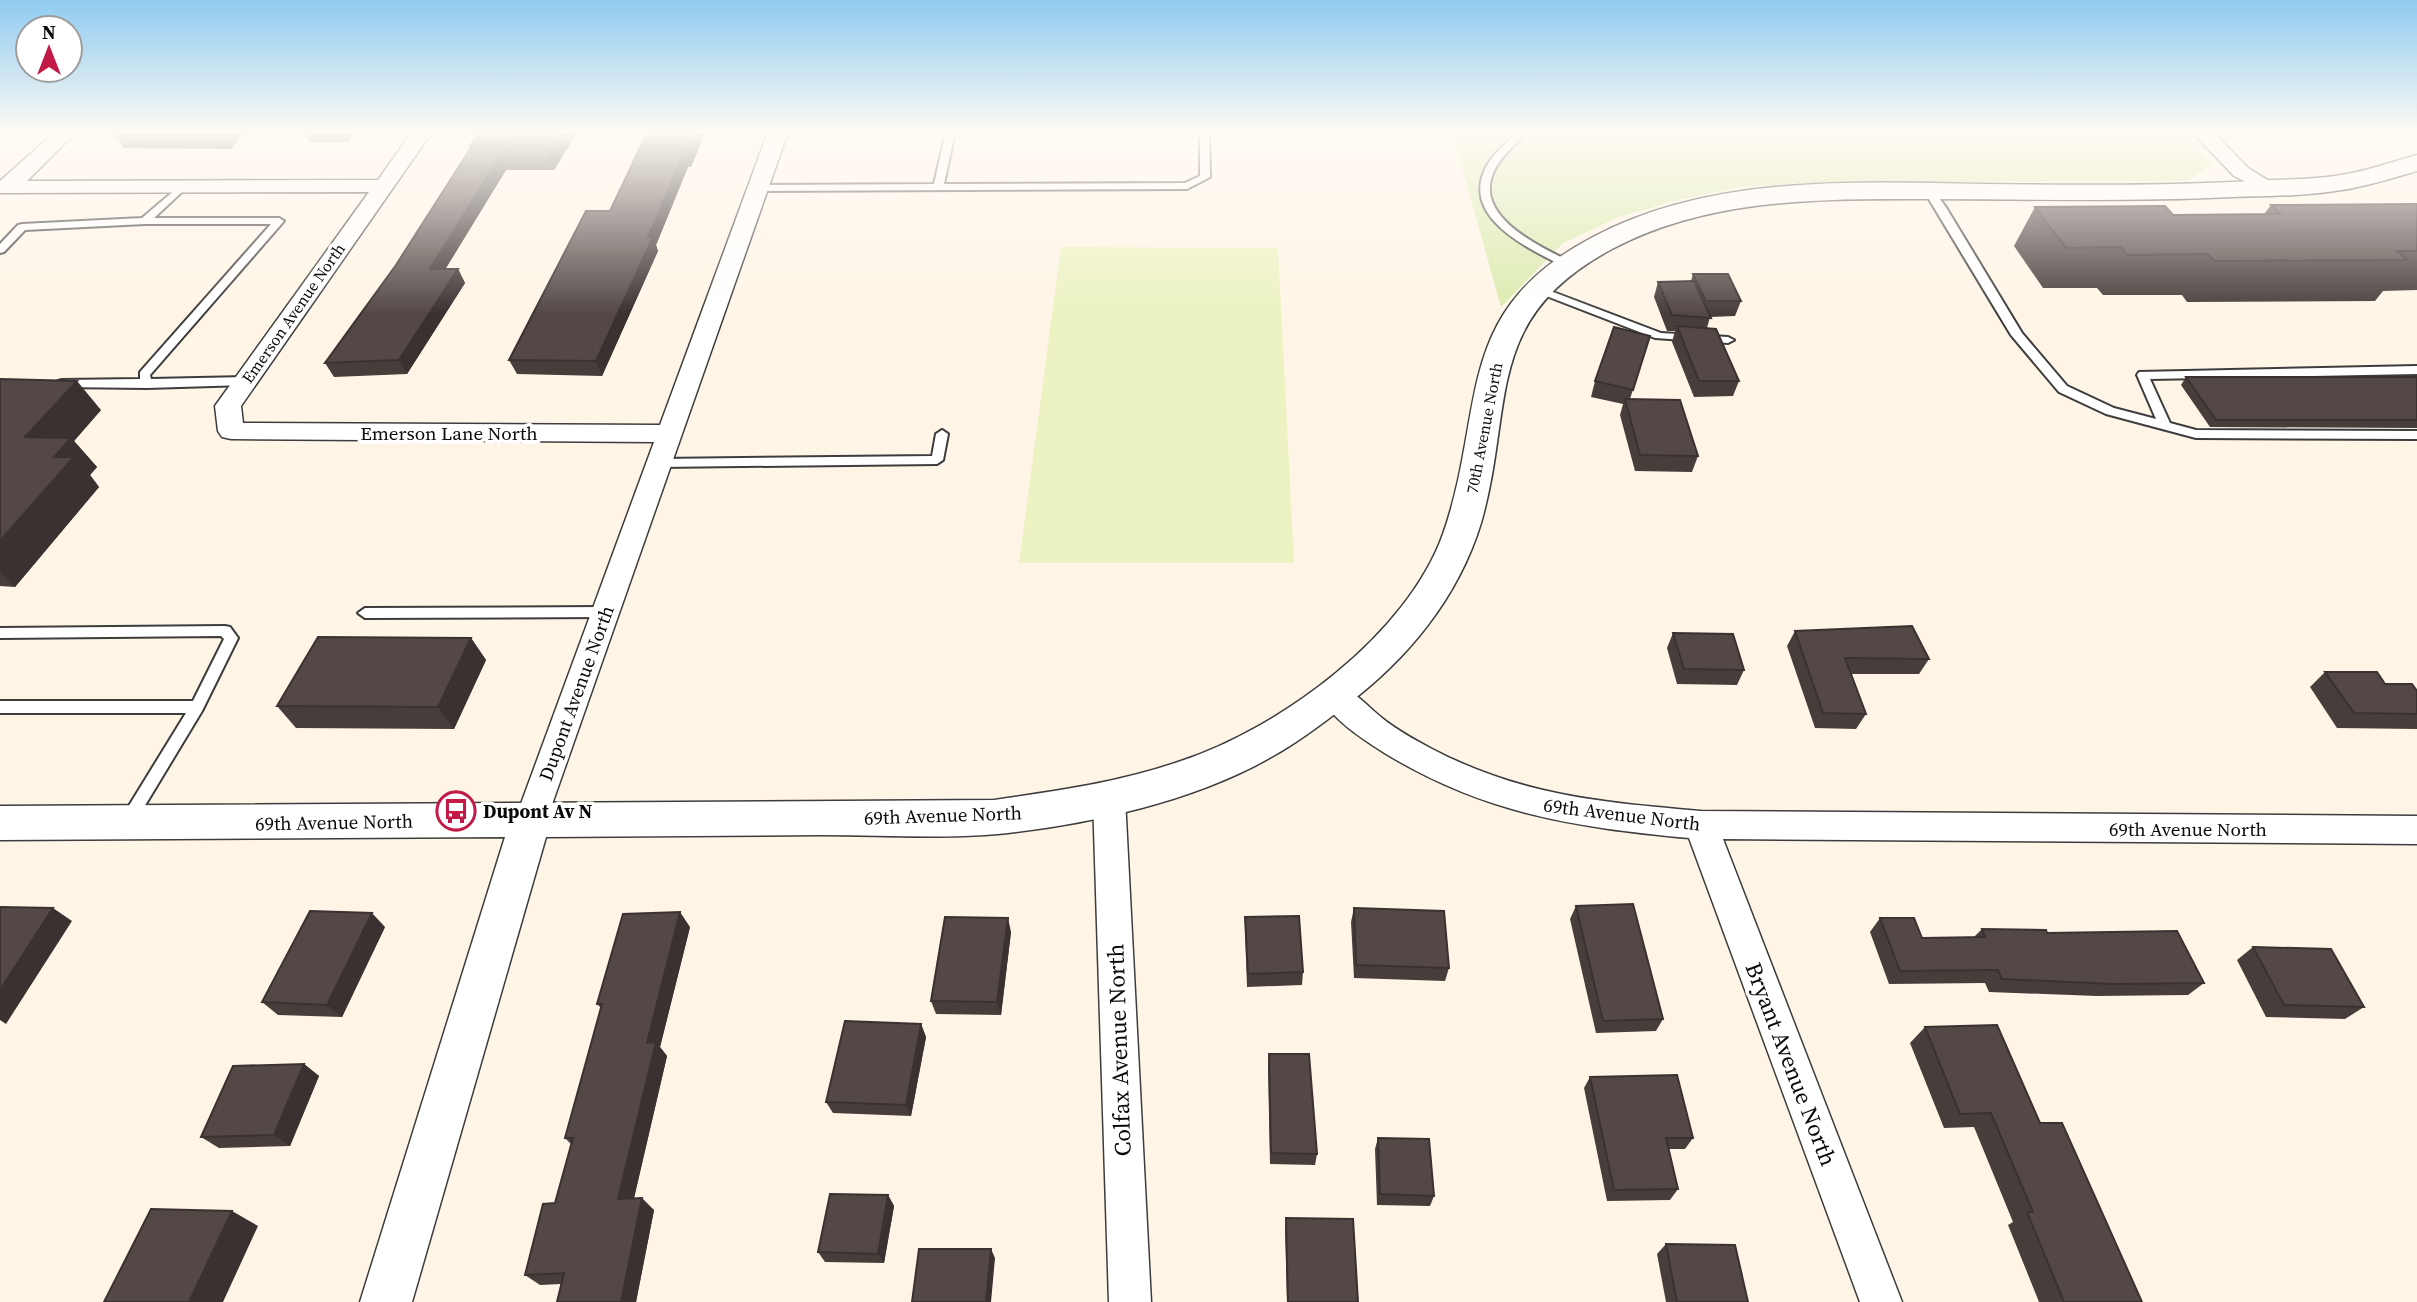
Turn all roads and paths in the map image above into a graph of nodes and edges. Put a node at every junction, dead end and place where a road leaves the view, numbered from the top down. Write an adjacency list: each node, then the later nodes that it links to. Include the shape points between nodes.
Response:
1 (176, 193): 7 (lane)
2 (378, 193): 13 (street, Emerson Avenue North)
3 (755, 193): 18 (street, Dupont Avenue North)
4 (1485, 193): 9 (lane, via 1489,207 1513,234)
5 (1803, 193): 9 (street, 70th Avenue North, via 1688,209 1602,242)
6 (1929, 193): 16 (lane, via 2017,335 2063,389 2110,411)
7 (145, 221): 8 (lane, via 22,227); 15 (lane, via 279,221 144,375)
8 (0, 250)
9 (1569, 265): 10 (street, 70th Avenue North)
10 (1540, 289): 11 (lane, via 1659,337); 25 (street, 70th Avenue North, via 1509,330 1496,360 1471,497 1437,585 1393,644)
11 (1728, 340)
12 (2417, 370): 16 (lane, via 2143,375)
13 (246, 381): 15 (lane); 17 (street, Emerson Avenue North, via 228,406)
14 (54, 384): 15 (lane)
15 (147, 384)
16 (2165, 426): 20 (lane, via 2196,434)
17 (231, 431): 18 (street, Emerson Lane North)
18 (668, 434): 21 (street, Dupont Avenue North)
19 (943, 434): 21 (lane, via 937,460)
20 (2417, 435)
21 (658, 463): 22 (street, Dupont Avenue North)
22 (605, 612): 23 (lane); 29 (street, Dupont Avenue North)
23 (365, 613)
24 (0, 634): 27 (lane, via 225,631 231,638)
25 (1335, 696): 28 (street, 69th Avenue North, via 1254,748); 32 (street, 69th Avenue North, via 1378,733 1479,785 1549,807)
26 (0, 707): 27 (lane)
27 (197, 707): 31 (lane)
28 (1109, 798): 29 (street, 69th Avenue North, via 993,817); 35 (street, Colfax Avenue North)
29 (531, 820): 31 (street, 69th Avenue North); 34 (street, Dupont Avenue North)
30 (0, 823): 31 (street, 69th Avenue North)
31 (126, 824)
32 (1701, 825): 33 (street, 69th Avenue North); 36 (street, Bryant Avenue North)
33 (2417, 830)
34 (386, 1302)
35 (1130, 1302)
36 (1881, 1302)

